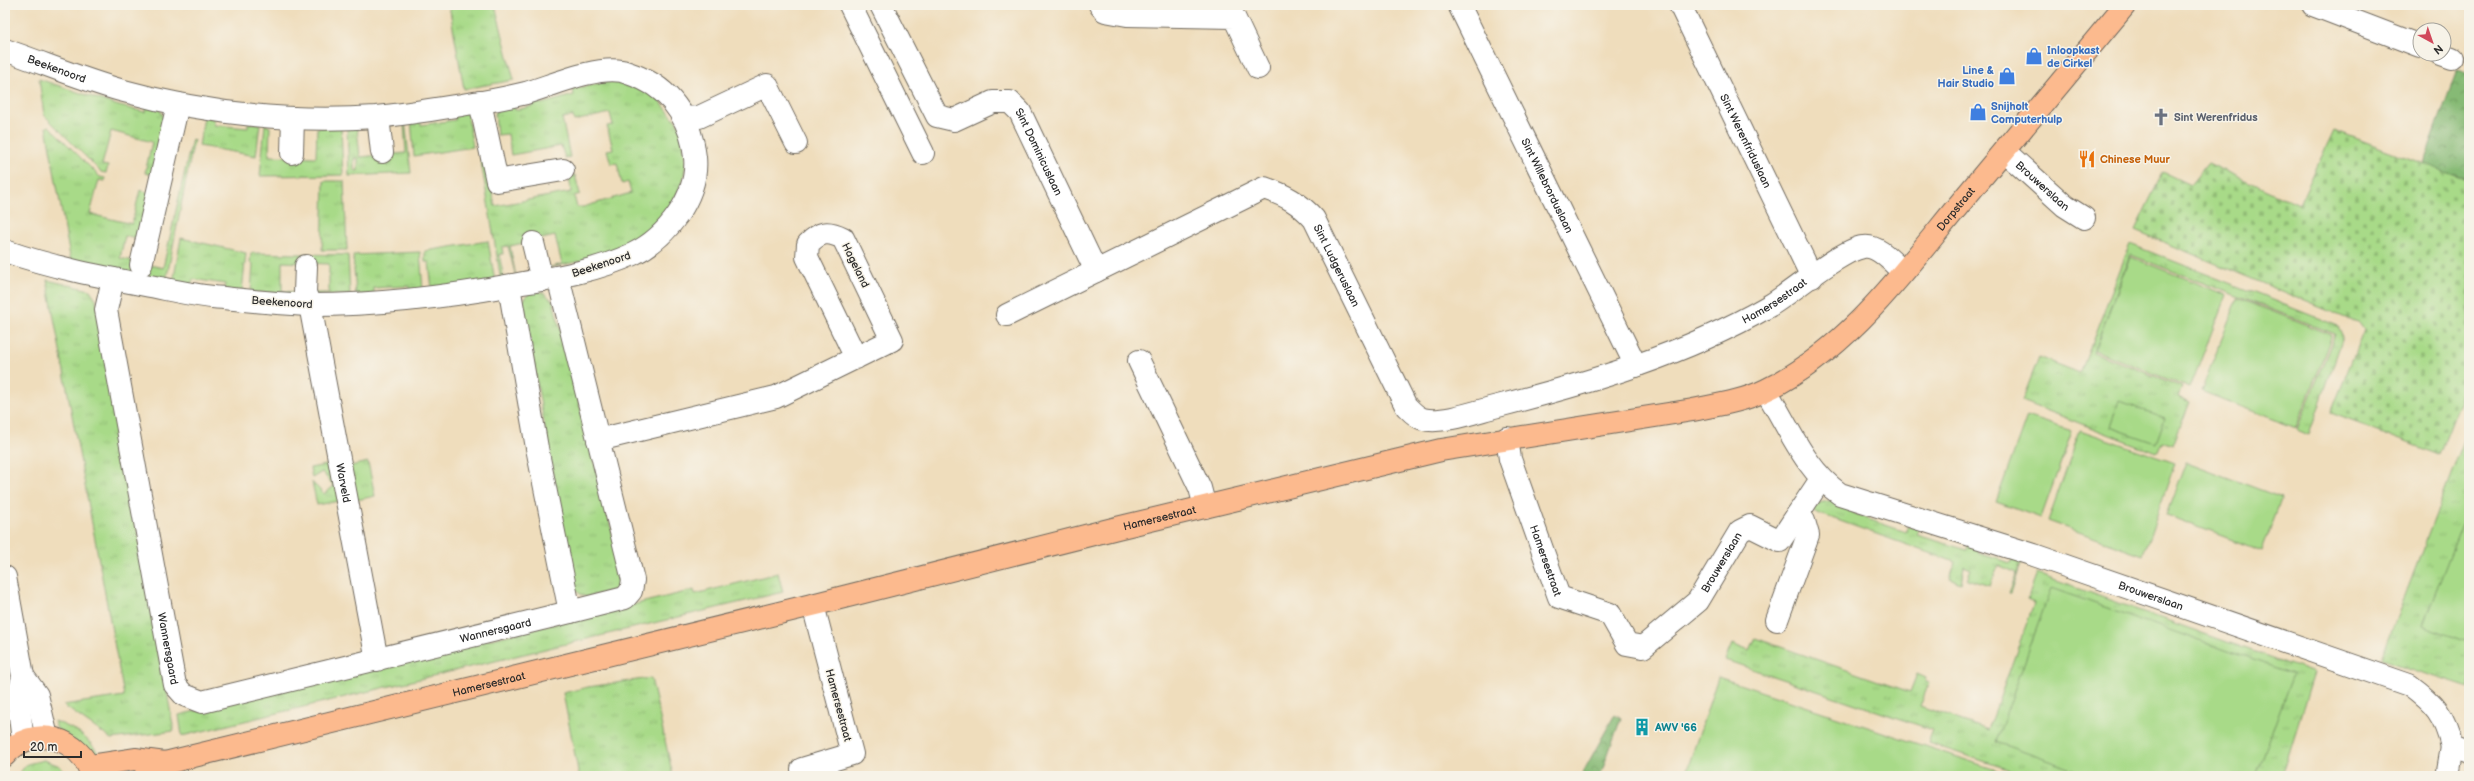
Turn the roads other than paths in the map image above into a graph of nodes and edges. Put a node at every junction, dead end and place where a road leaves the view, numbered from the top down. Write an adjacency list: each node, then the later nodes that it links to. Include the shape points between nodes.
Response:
1 (850, 5): 13 (street, via 919,145)
2 (881, 5): 13 (street, via 932,109 937,116)
3 (1100, 5): 10 (street, via 1105,11 1126,15 1234,17)
4 (1459, 5): 37 (street, Sint Willebrorduslaan)
5 (1680, 5): 29 (street, Sint Werenfriduslaan)
6 (2125, 5): 18 (main road, Dorpstraat)
7 (2313, 5): 8 (street)
8 (2412, 43)
9 (5, 50): 12 (street, Beekenoord, via 118,89)
10 (1258, 68)
11 (480, 102): 14 (street, Beekenoord); 16 (street, Beekenoord, via 521,94 594,73 620,71 645,79 667,95); 21 (street, via 497,181)
12 (178, 104): 15 (street, Beekenoord, via 248,115); 25 (street)
13 (941, 116): 27 (street, Sint Dominicuslaan, via 954,120 993,102 1010,102 1020,112)
14 (378, 117): 15 (street, Beekenoord); 19 (street)
15 (293, 118): 20 (street)
16 (685, 118): 17 (street, via 699,117 767,85); 30 (street, Beekenoord, via 694,142 696,164 693,181 677,217 636,253 607,264)
17 (796, 143)
18 (2004, 151): 22 (street, Brouwerslaan, via 2065,206); 28 (main road, Dorpstraat)
19 (382, 152)
20 (292, 153)
21 (563, 170)
22 (2084, 218)
23 (533, 243): 30 (street, Wannersgaard)
24 (5, 251): 31 (street, Beekenoord, via 46,265)
25 (141, 265)
26 (306, 266): 33 (street, Warveld, via 306,293)
27 (1096, 271): 34 (street, Sint Ludgeruslaan); 37 (street, Sint Ludgeruslaan, via 1264,188 1283,194 1302,206 1314,219 1406,406 1422,419 1470,413 1573,387)
28 (1903, 272): 29 (street, Hamersestraat, via 1876,249 1864,246); 38 (main road, Dorpstraat, via 1840,340 1812,362)
29 (1812, 277): 37 (street, Hamersestraat, via 1769,306 1682,349)
30 (550, 278): 32 (street, Beekenoord); 40 (street, Wannersgaard)
31 (113, 279): 33 (street, Beekenoord, via 208,297); 49 (street, Wannersgaard, via 106,310 175,685 184,696 202,702)
32 (509, 286): 33 (street, Beekenoord, via 380,302); 46 (street, via 537,448)
33 (310, 305): 49 (street, Warveld)
34 (1007, 315)
35 (856, 358): 35 (street, Hageland, via 892,340 843,238 833,232 818,234 808,244 807,257); 40 (street, Hageland, via 776,397)
36 (1139, 361): 42 (street, via 1200,488)
37 (1636, 366)
38 (1766, 391): 39 (main road, Hamersestraat, via 1693,410); 41 (street, Brouwerslaan, via 1807,463)
39 (1507, 438): 42 (main road, Hamersestraat, via 1441,450); 48 (street, Hamersestraat, via 1510,459 1559,597 1610,614 1627,644 1643,647)
40 (598, 440): 46 (street, Wannersgaard, via 632,585 625,598)
41 (1821, 479): 43 (street, Brouwerslaan); 53 (street, Brouwerslaan, via 1850,500 2034,555 2409,685 2427,698 2438,711)
42 (1205, 507): 45 (main road, Hamersestraat)
43 (1798, 514): 47 (street, via 1804,521 1808,535); 48 (street, Brouwerslaan, via 1780,541 1750,526 1740,531 1698,601)
44 (5, 578): 50 (street)
45 (813, 605): 55 (main road, Hamersestraat); 56 (street, Hamersestraat, via 852,754)
46 (570, 612): 49 (street, Wannersgaard)
47 (1777, 620)
48 (1669, 627)
49 (377, 660)
50 (23, 676): 51 (street, via 38,695); 52 (street, via 18,700)
51 (47, 737): 52 (main road); 57 (main road, via 72,746 82,755)
52 (23, 741): 54 (main road)
53 (2460, 750): 59 (street, Brouwerslaan)
54 (5, 755)
55 (165, 764): 57 (main road, Hamersestraat, via 135,759); 58 (main road, Hamersestraat)
56 (802, 768)
57 (90, 771)
58 (145, 776)
59 (2446, 776)

